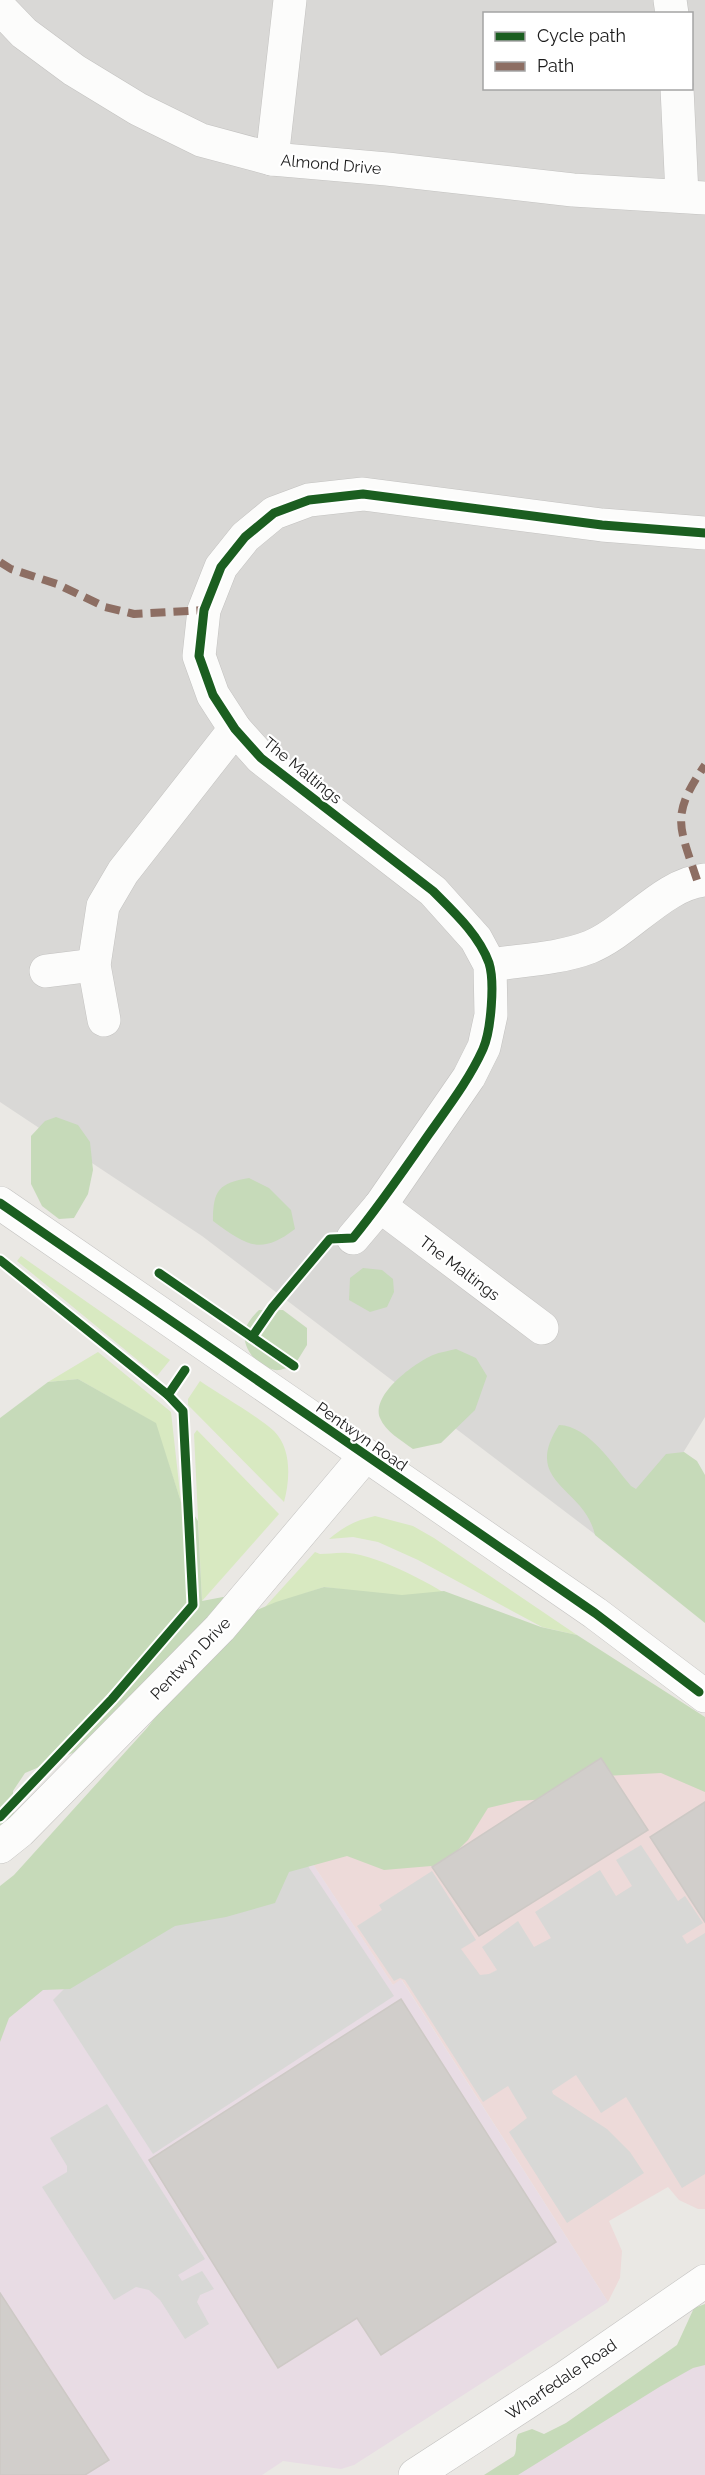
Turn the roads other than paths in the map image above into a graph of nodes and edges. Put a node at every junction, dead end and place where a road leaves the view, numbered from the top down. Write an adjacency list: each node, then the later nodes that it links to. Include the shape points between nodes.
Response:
1 (290, 0): 4 (street)
2 (0, 8): 4 (street, Almond Drive, via 24,33 66,64 138,109 201,140)
3 (677, 90): 5 (street)
4 (272, 159): 5 (street, Almond Drive, via 573,190)
5 (694, 196)
6 (705, 533): 7 (street, The Maltings, via 363,494 309,500 274,513 246,537 221,567 204,610 199,656 213,695)
7 (235, 729): 9 (street, The Maltings, via 261,758 433,891 476,939); 10 (street, via 123,872 104,906)
8 (705, 880): 9 (street, via 674,890 590,947)
9 (490, 964): 14 (street, The Maltings, via 491,1015 484,1047 469,1077)
10 (94, 965): 11 (street); 12 (street)
11 (45, 971)
12 (104, 1020)
13 (0, 1203): 17 (street, Pentwyn Road)
14 (380, 1206): 15 (street, The Maltings); 16 (street, The Maltings)
15 (353, 1238)
16 (542, 1328)
17 (365, 1456): 18 (street, Pentwyn Road, via 595,1613); 19 (street, Pentwyn Drive, via 220,1628)
18 (705, 1696)
19 (0, 1847)
20 (705, 2281): 21 (street, Wharfedale Road)
21 (415, 2475)

